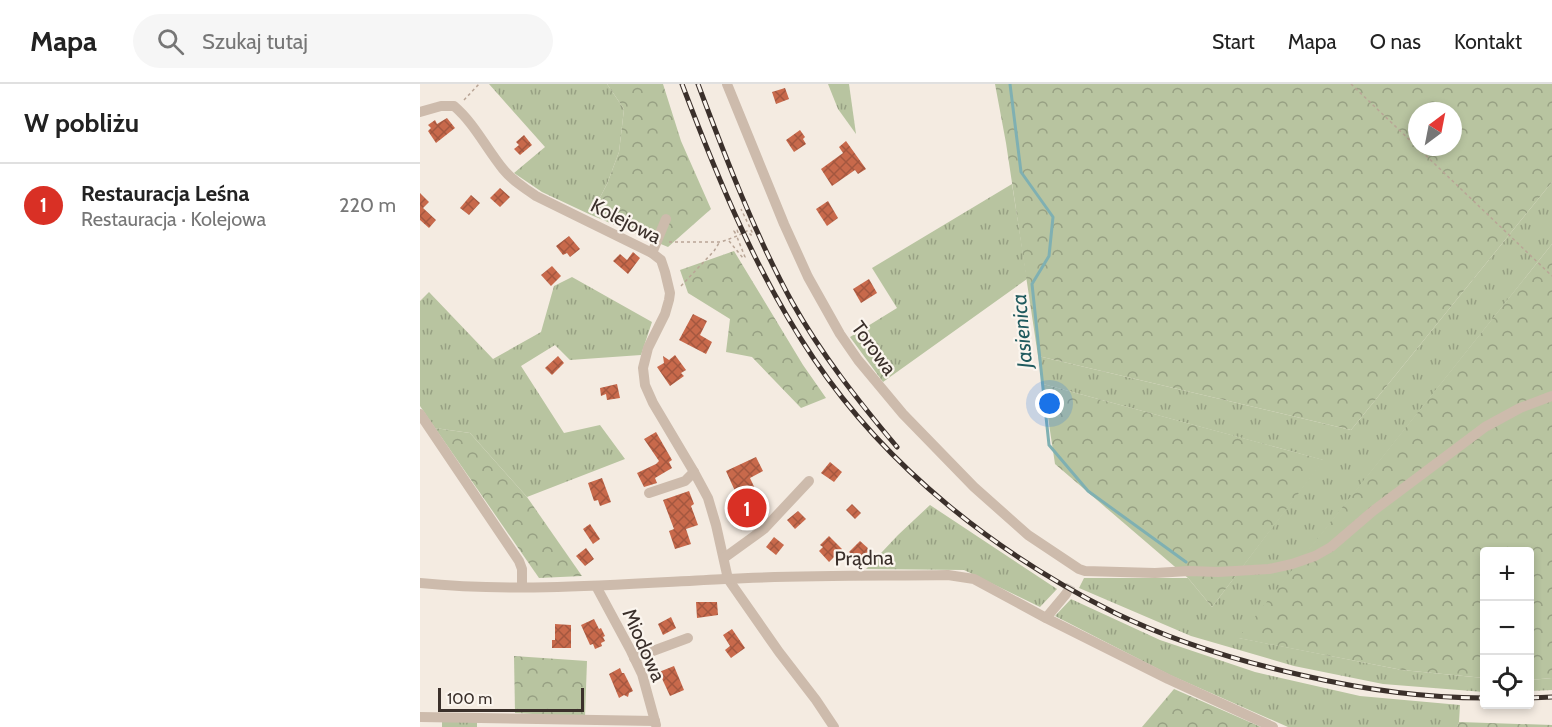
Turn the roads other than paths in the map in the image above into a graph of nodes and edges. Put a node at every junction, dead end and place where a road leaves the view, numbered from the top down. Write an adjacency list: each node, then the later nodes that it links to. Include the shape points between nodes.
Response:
1 (727, 84): 11 (street, Torowa, via 808,277 858,360 903,414 974,487 1028,535)
2 (420, 112): 4 (street, Kolejowa, via 454,106 519,185)
3 (666, 219): 4 (street)
4 (652, 253): 7 (street, Kolejowa, via 662,262 670,293 665,314 648,348 643,368 645,385)
5 (1552, 396): 11 (street, via 1485,427 1315,556 1269,569 1218,572)
6 (420, 414): 15 (street, via 519,561)
7 (694, 472): 9 (street, via 685,481); 10 (street, via 708,498)
8 (809, 481): 10 (street, via 764,529)
9 (649, 493)
10 (724, 558): 12 (street)
11 (1078, 569): 13 (street)
12 (728, 579): 16 (street, Prądna); 18 (street, Prądna, via 948,575 974,579); 23 (street)
13 (1073, 581)
14 (420, 583): 15 (street, Prądna)
15 (522, 586): 16 (street, Prądna)
16 (596, 586): 20 (street, Miodowa)
17 (1066, 594): 18 (street)
18 (1046, 618): 24 (street, Prądna)
19 (688, 638): 20 (street)
20 (634, 658): 22 (street, Miodowa)
21 (420, 717): 22 (street, Miodowa)
22 (656, 724)
23 (834, 727)
24 (1273, 727)

